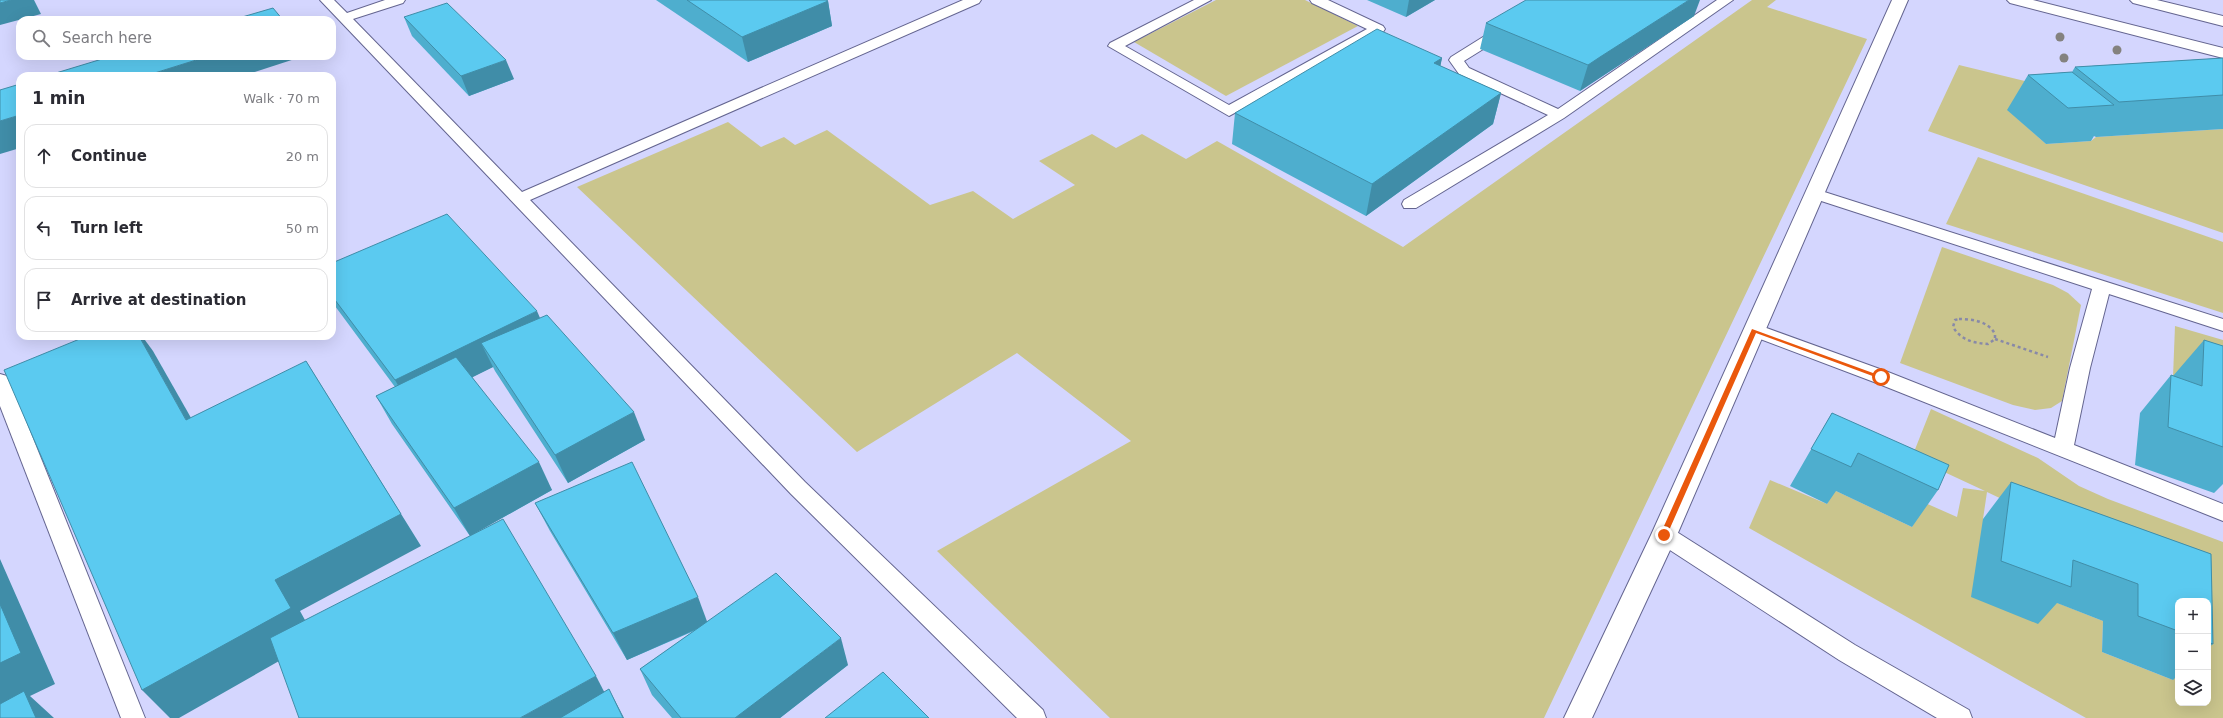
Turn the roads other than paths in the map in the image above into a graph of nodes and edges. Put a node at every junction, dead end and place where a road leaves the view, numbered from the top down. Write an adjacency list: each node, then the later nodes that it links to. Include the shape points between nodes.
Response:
1 (327, 0): 10 (lane)
2 (398, 0): 10 (lane)
3 (974, 0): 16 (lane)
4 (1204, 0): 5 (lane, via 1115,46 1229,111 1378,29)
5 (1317, 0)
6 (1900, 0): 15 (street)
7 (2015, 0): 13 (street)
8 (2138, 0): 12 (street)
9 (1722, 1): 14 (lane)
10 (344, 18): 16 (lane)
11 (1517, 21): 14 (lane, via 1456,60 1464,71)
12 (2223, 21)
13 (2223, 53)
14 (1559, 115): 17 (lane)
15 (1815, 194): 18 (lane); 20 (street)
16 (519, 199): 26 (lane, via 798,488)
17 (1410, 204)
18 (2102, 286): 19 (lane); 22 (lane, via 2080,368)
19 (2223, 325)
20 (1754, 330): 22 (lane); 24 (street)
21 (0, 381): 25 (lane)
22 (2063, 448): 23 (lane)
23 (2223, 513)
24 (1664, 535): 27 (street); 28 (lane, via 1843,651)
25 (133, 718)
26 (1034, 718)
27 (1578, 718)
28 (1960, 718)

